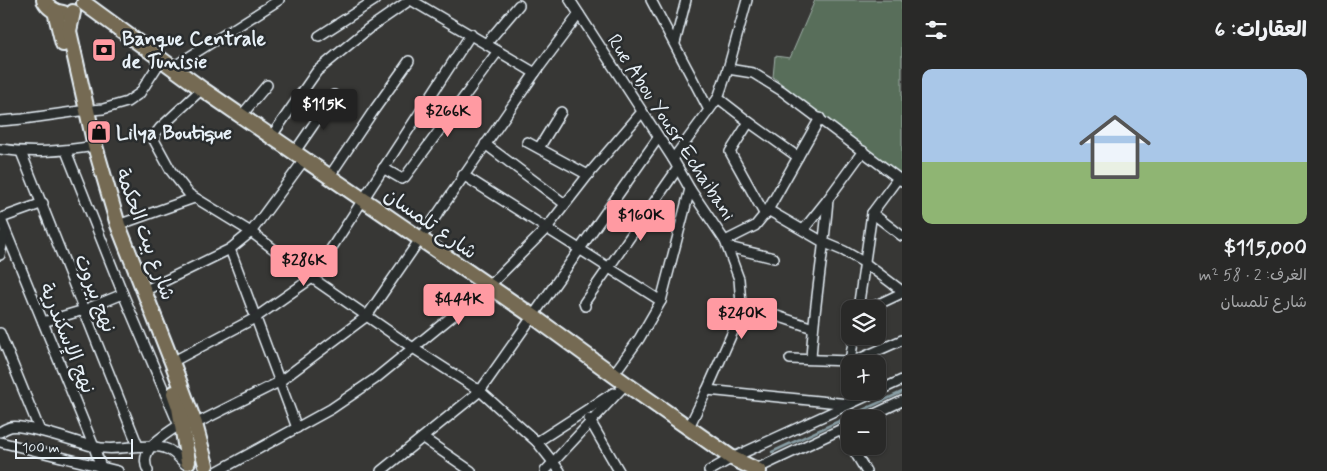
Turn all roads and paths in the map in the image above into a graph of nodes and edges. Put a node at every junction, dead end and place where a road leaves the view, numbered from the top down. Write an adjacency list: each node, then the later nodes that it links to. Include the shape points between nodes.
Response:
1 (44, 0): 11 (main road)
2 (279, 0): 19 (street)
3 (375, 0): 14 (street)
4 (410, 0): 13 (street); 34 (street, via 317,71)
5 (570, 0): 12 (street, Rue Abou Yousr Echaibani)
6 (651, 0): 15 (street)
7 (686, 0): 15 (street)
8 (747, 0): 20 (street)
9 (81, 5): 11 (main road, via 67,13); 19 (main road, شارع تلمسان); 27 (main road, شارع بيت الحكمة, via 69,32)
10 (519, 5): 16 (street)
11 (55, 11): 27 (main road, شارع بيت الحكمة)
12 (579, 14): 21 (street); 29 (street, Rue Abou Yousr Echaibani)
13 (471, 34): 16 (street); 47 (street)
14 (318, 36)
15 (674, 43): 26 (street)
16 (486, 44): 17 (street)
17 (498, 51): 21 (street); 47 (street, via 405,177 402,179)
18 (410, 61): 51 (street)
19 (167, 63): 23 (main road, شارع تلمسان); 27 (street, via 134,99 117,106)
20 (728, 69): 25 (street); 31 (street, via 753,73)
21 (535, 73): 37 (street)
22 (267, 85): 30 (street)
23 (202, 89): 30 (main road, شارع تلمسان); 54 (street, via 160,128 154,140 184,190)
24 (334, 95): 44 (street)
25 (718, 98): 26 (street); 33 (street)
26 (709, 110): 46 (street)
27 (84, 111): 32 (street); 38 (main road, شارع بيت الحكمة)
28 (561, 112): 39 (street)
29 (642, 112): 35 (street, Rue Abou Yousr Echaibani); 49 (street)
30 (241, 116): 34 (main road, شارع تلمسان)
31 (820, 118): 42 (street); 45 (street)
32 (0, 121)
33 (749, 122): 45 (street); 60 (street, via 730,152)
34 (271, 137): 44 (main road, شارع تلمسان)
35 (658, 138): 46 (street, Rue Abou Yousr Echaibani); 70 (street)
36 (527, 142): 39 (street)
37 (485, 144): 50 (street); 58 (street)
38 (91, 147): 41 (street); 61 (main road, شارع بيت الحكمة); 117 (main road, شارع بيت الحكمة, via 111,226 179,407)
39 (539, 148): 49 (street)
40 (0, 149): 43 (street)
41 (66, 151): 43 (street); 80 (street)
42 (864, 151): 52 (street); 56 (street)
43 (22, 152): 57 (street, نهج بيروت)
44 (299, 156): 51 (main road, شارع تلمسان); 65 (street)
45 (798, 156): 60 (street)
46 (673, 159): 48 (street, Rue Abou Yousr Echaibani)
47 (383, 168): 55 (street)
48 (678, 168): 53 (street, Rue Abou Yousr Echaibani); 75 (street)
49 (588, 174): 58 (street)
50 (464, 175): 62 (street); 67 (street)
51 (329, 177): 55 (main road, شارع تلمسان)
52 (900, 180): 59 (street)
53 (690, 189): 69 (street, Rue Abou Yousr Echaibani); 83 (street)
54 (194, 198): 61 (street); 65 (street)
55 (362, 199): 67 (main road, شارع تلمسان); 76 (street)
56 (828, 199): 63 (street); 68 (street)
57 (43, 203): 64 (street, نهج الإسكندرية, via 4,217 1,220); 86 (street, نهج بيروت)
58 (565, 204): 62 (street)
59 (872, 212): 66 (street); 74 (street)
60 (766, 213): 63 (street); 69 (street, via 755,226)
61 (118, 225): 78 (main road, شارع بيت الحكمة)
62 (546, 229): 70 (street); 77 (street)
63 (804, 229): 68 (street)
64 (5, 232): 72 (street); 90 (street, نهج الإسكندرية)
65 (251, 232): 71 (street); 76 (street)
66 (902, 236)
67 (421, 238): 77 (main road, شارع تلمسان); 87 (street)
68 (825, 243): 74 (street); 91 (street)
69 (726, 244): 73 (street); 84 (street, Rue Abou Yousr Echaibani, via 739,279)
70 (580, 248): 75 (street); 88 (street)
71 (230, 249): 78 (street); 89 (street)
72 (0, 255)
73 (774, 258)
74 (865, 263): 79 (street); 81 (street)
75 (608, 268): 83 (street); 85 (street)
76 (312, 278): 87 (street); 89 (street)
77 (488, 287): 88 (main road, شارع تلمسان); 94 (street)
78 (144, 291): 99 (main road, شارع بيت الحكمة)
79 (902, 292): 82 (street)
80 (123, 294): 86 (street); 117 (street)
81 (859, 300)
82 (886, 300)
83 (661, 301): 100 (street)
84 (741, 304): 91 (street); 105 (street, Rue Abou Yousr Echaibani, via 738,320)
85 (585, 306)
86 (84, 310): 90 (street); 123 (street, نهج بيروت)
87 (367, 316): 94 (street); 102 (street)
88 (534, 317): 100 (main road, شارع تلمسان); 106 (street)
89 (255, 318): 99 (street); 102 (street)
90 (43, 322): 125 (street, نهج الإسكندرية)
91 (813, 328): 97 (street)
92 (0, 333): 119 (street)
93 (902, 340): 95 (street)
94 (413, 348): 106 (street); 115 (street, via 331,410)
95 (873, 355)
96 (790, 359): 97 (street)
97 (811, 359): 98 (street)
98 (841, 361)
99 (172, 362): 113 (main road, شارع بيت الحكمة)
100 (613, 375): 103 (main road, شارع تلمسان)
101 (902, 380): 104 (street)
102 (279, 382): 113 (street); 115 (street)
103 (626, 384): 111 (street); 112 (street); 114 (main road, شارع تلمسان)
104 (886, 386)
105 (707, 390): 109 (street); 114 (street, Rue Abou Yousr Echaibani)
106 (480, 392): 120 (street); 122 (street)
107 (856, 400): 109 (street)
108 (902, 401): 110 (street)
109 (850, 404): 127 (street)
110 (883, 410)
111 (584, 413): 112 (street); 122 (street)
112 (591, 422): 128 (street); 138 (street)
113 (195, 424): 131 (main road, شارع بيت الحكمة)
114 (689, 427): 127 (main road, شارع تلمسان)
115 (297, 428): 131 (street)
116 (841, 429): 140 (street)
117 (181, 430): 124 (street); 129 (main road, شارع بيت الحكمة)
118 (0, 432): 119 (street, via 16,426)
119 (40, 432): 125 (street)
120 (423, 438): 134 (street); 135 (street)
121 (0, 442): 130 (street)
122 (538, 442): 128 (street)
123 (138, 446): 124 (street); 125 (street)
124 (151, 446): 129 (street, via 170,451); 133 (street, via 145,460)
125 (94, 447): 130 (street, نهج الإسكندرية)
126 (857, 455): 141 (street)
127 (732, 458): 139 (street); 140 (main road, شارع تلمسان)
128 (554, 462): 136 (street); 137 (street)
129 (184, 466): 131 (main road, via 194,461)
130 (101, 469): 132 (street)
131 (212, 469)
132 (118, 471)
133 (148, 471)
134 (381, 471)
135 (471, 471)
136 (545, 471)
137 (560, 471)
138 (619, 471)
139 (709, 471)
140 (755, 471)
141 (866, 471)

